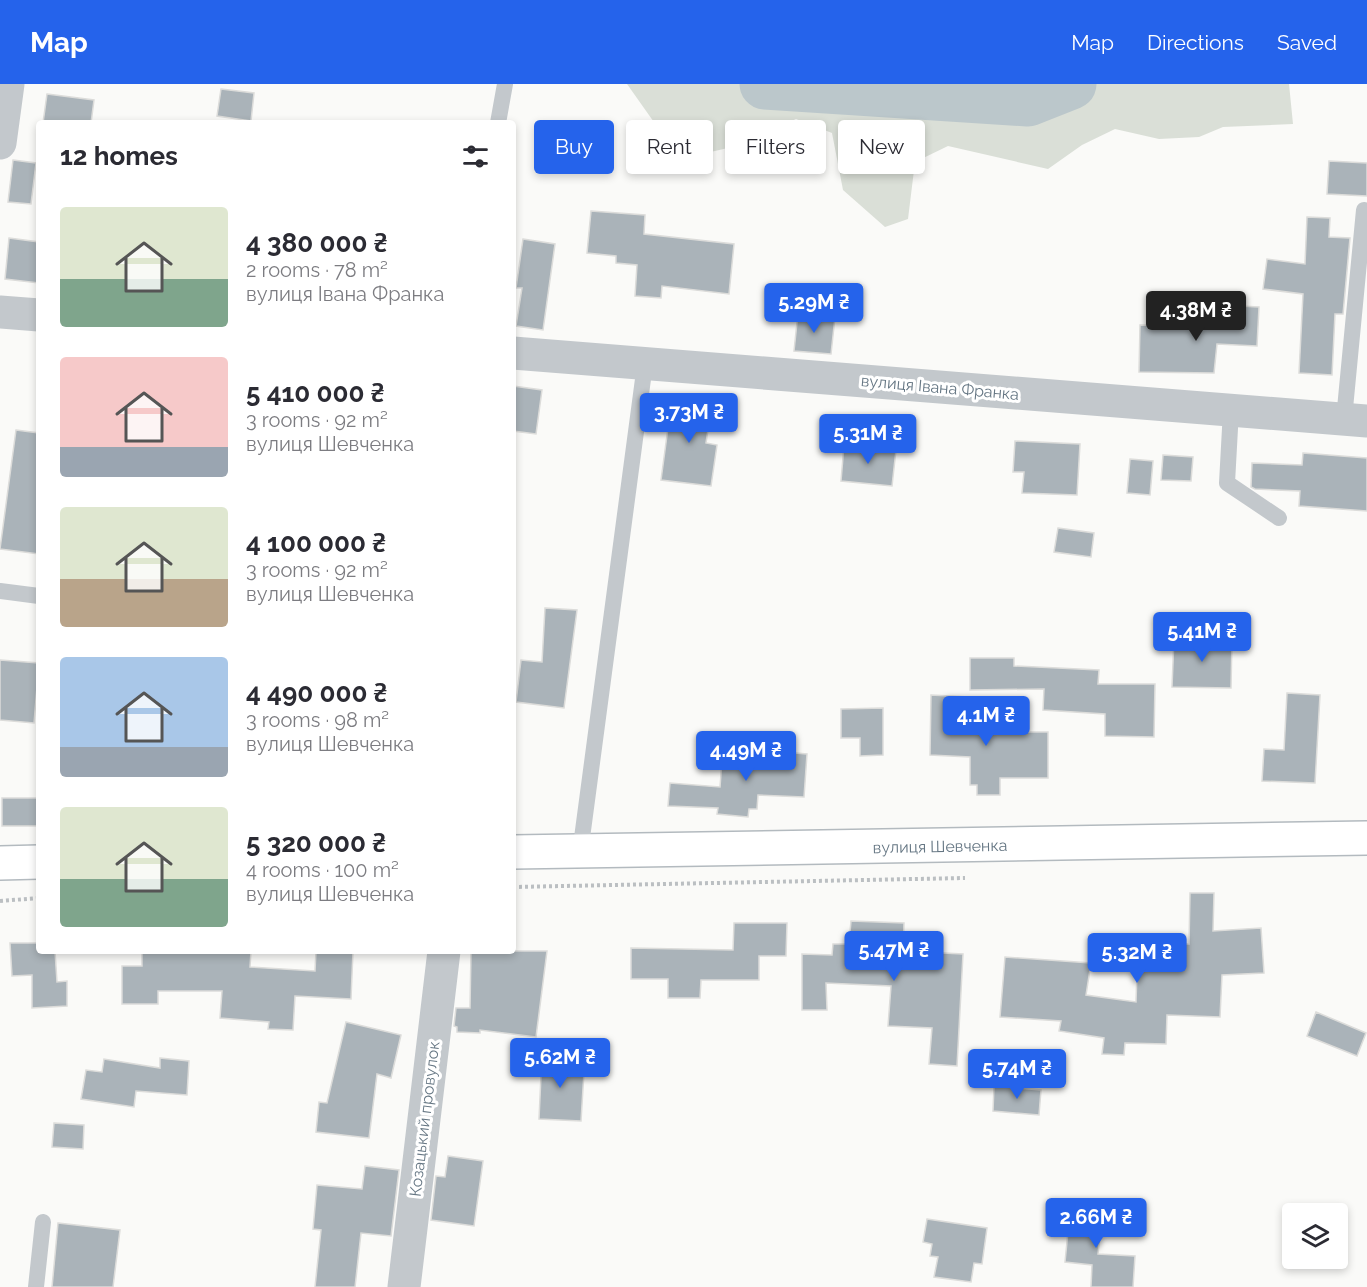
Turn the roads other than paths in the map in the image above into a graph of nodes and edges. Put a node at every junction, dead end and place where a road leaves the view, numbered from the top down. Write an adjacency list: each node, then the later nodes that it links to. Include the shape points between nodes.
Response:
1 (8, 84): 4 (street)
2 (505, 84): 3 (lane)
3 (499, 120)
4 (0, 143)
5 (1364, 210): 11 (lane)
6 (0, 312): 7 (street)
7 (36, 315)
8 (516, 353): 9 (street, вулиця Івана Франка)
9 (645, 363): 10 (street, вулиця Івана Франка); 17 (lane)
10 (1231, 410): 11 (street, вулиця Івана Франка); 12 (lane, via 1227,483)
11 (1355, 420)
12 (1279, 518)
13 (0, 591): 14 (lane)
14 (36, 596)
15 (1367, 838): 17 (street, вулиця Шевченка)
16 (516, 852): 17 (street, вулиця Шевченка)
17 (580, 853)
18 (36, 862): 19 (street)
19 (0, 863)
20 (444, 954): 23 (street, Козацький провулок)
21 (43, 1222): 22 (lane)
22 (36, 1287)
23 (404, 1287)

